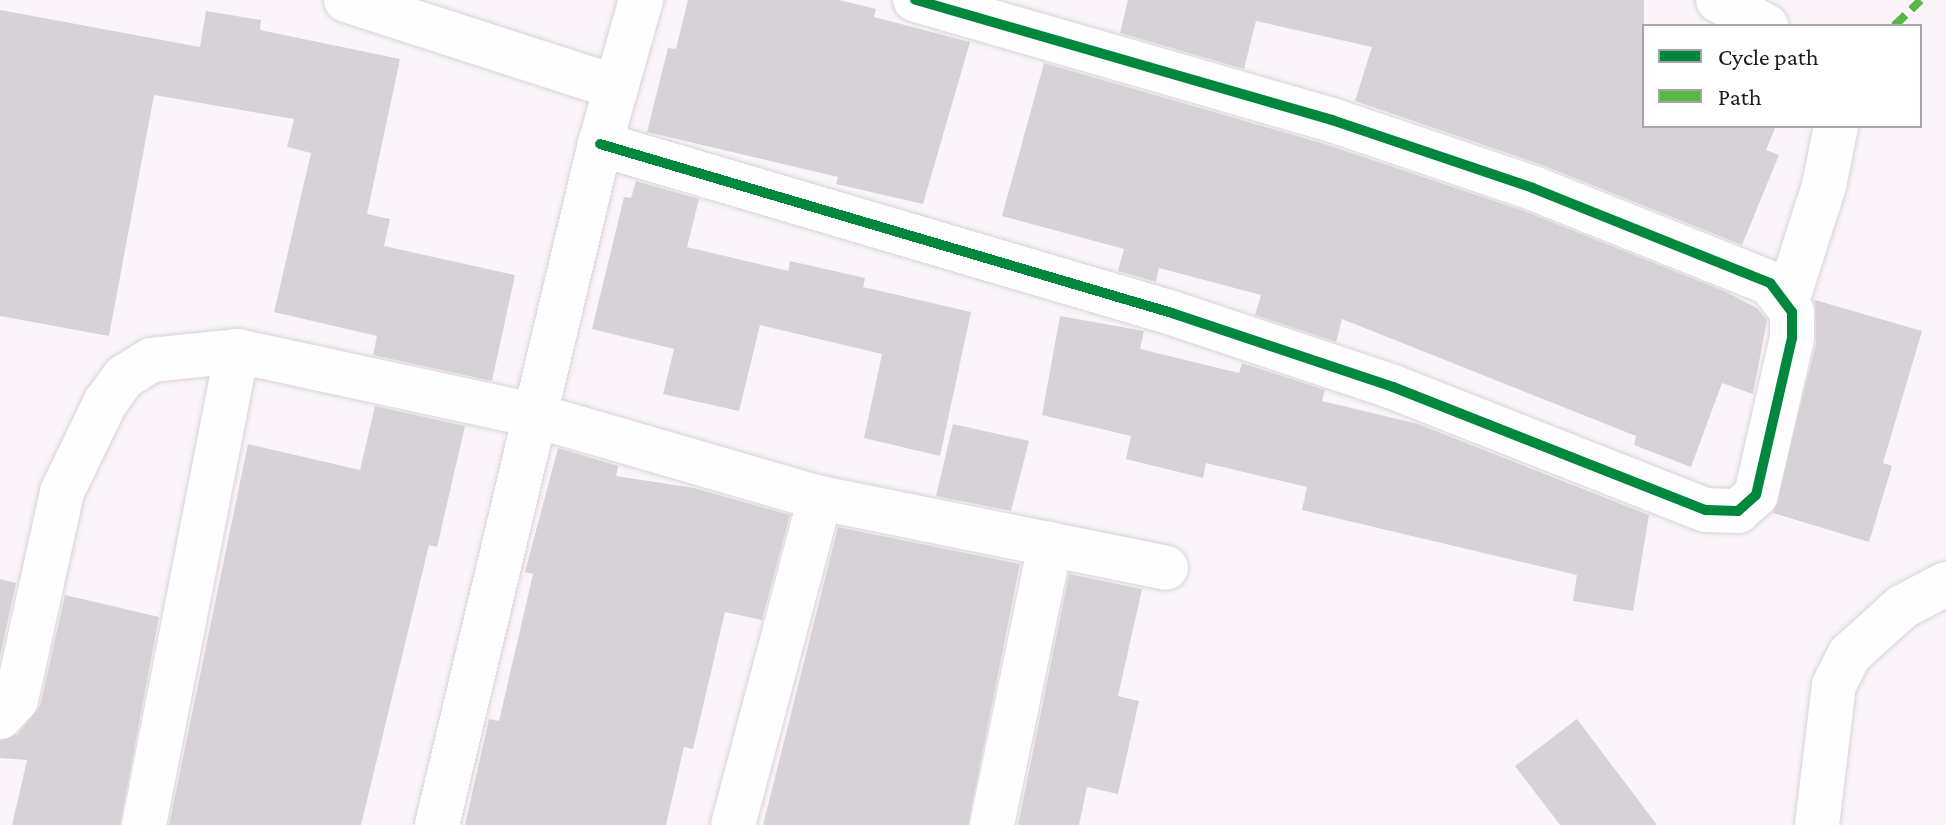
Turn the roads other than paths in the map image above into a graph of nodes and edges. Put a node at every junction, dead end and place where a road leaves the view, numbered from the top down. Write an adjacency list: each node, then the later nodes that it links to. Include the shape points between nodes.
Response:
1 (346, 0): 6 (street)
2 (641, 0): 6 (street)
3 (915, 0): 9 (street, via 1332,120 1533,188 1770,283)
4 (1718, 0): 5 (street)
5 (1762, 24)
6 (616, 87): 8 (street)
7 (1836, 128): 9 (street, via 1824,186)
8 (600, 144): 9 (street, via 1172,313 1393,387 1725,515 1748,504 1765,473 1792,338); 11 (street)
9 (1787, 301)
10 (237, 351): 11 (street); 16 (street, via 151,360 124,377 105,403 62,492 16,700); 17 (street)
11 (537, 416): 12 (street); 18 (street)
12 (820, 498): 13 (street); 19 (street)
13 (1050, 544): 14 (street); 20 (street)
14 (1166, 568)
15 (1946, 584): 21 (street, via 1902,607 1850,654 1839,674 1823,749)
16 (0, 717)
17 (144, 825)
18 (437, 825)
19 (733, 825)
20 (992, 825)
21 (1817, 825)

